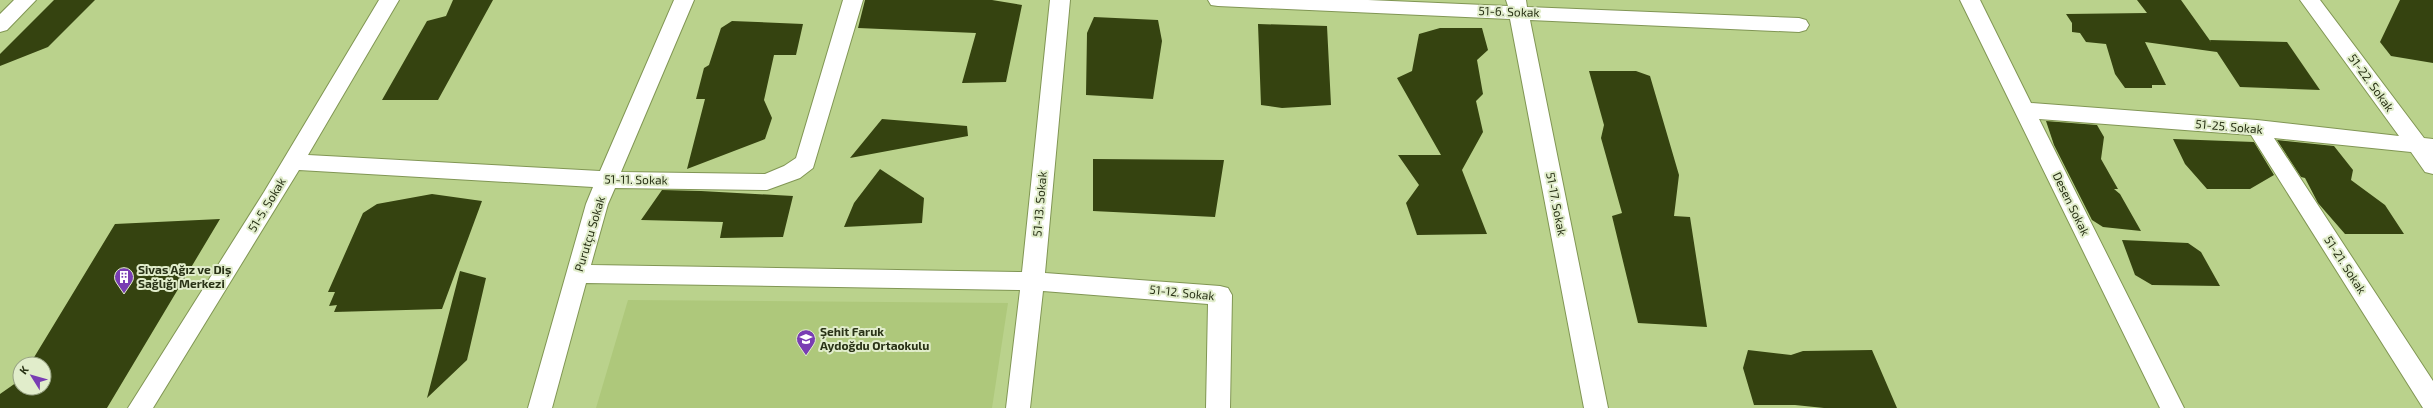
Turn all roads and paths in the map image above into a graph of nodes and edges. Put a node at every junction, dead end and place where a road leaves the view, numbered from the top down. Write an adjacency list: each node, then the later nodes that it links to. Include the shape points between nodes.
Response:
1 (26, 0): 10 (street)
2 (389, 0): 15 (street, 51-5. Sokak)
3 (684, 0): 17 (street, Purutçu Sokak)
4 (853, 0): 17 (street, 51-11. Sokak, via 805,162 792,172 767,182)
5 (1060, 0): 19 (street, 51-13. Sokak)
6 (1218, 0): 9 (street, 51-6. Sokak)
7 (1970, 0): 12 (street, Desen Sokak)
8 (2310, 0): 14 (street, 51-22. Sokak)
9 (1517, 6): 11 (street, 51-6. Sokak); 25 (street, 51-17. Sokak)
10 (0, 25)
11 (1799, 25)
12 (2025, 110): 13 (street, 51-25. Sokak); 26 (street, Desen Sokak)
13 (2257, 128): 14 (street, 51-25. Sokak); 20 (street, 51-21. Sokak)
14 (2425, 146): 16 (street, 51-22. Sokak)
15 (293, 162): 17 (street, 51-11. Sokak); 21 (street, 51-5. Sokak)
16 (2433, 166)
17 (608, 180): 18 (street, Purutçu Sokak, via 597,204)
18 (577, 274): 19 (street); 22 (street, Purutçu Sokak)
19 (1033, 281): 23 (street, 51-13. Sokak); 24 (street, 51-12. Sokak, via 1220,295)
20 (2433, 402)
21 (140, 408)
22 (540, 408)
23 (1018, 408)
24 (1218, 408)
25 (1596, 408)
26 (2172, 408)

